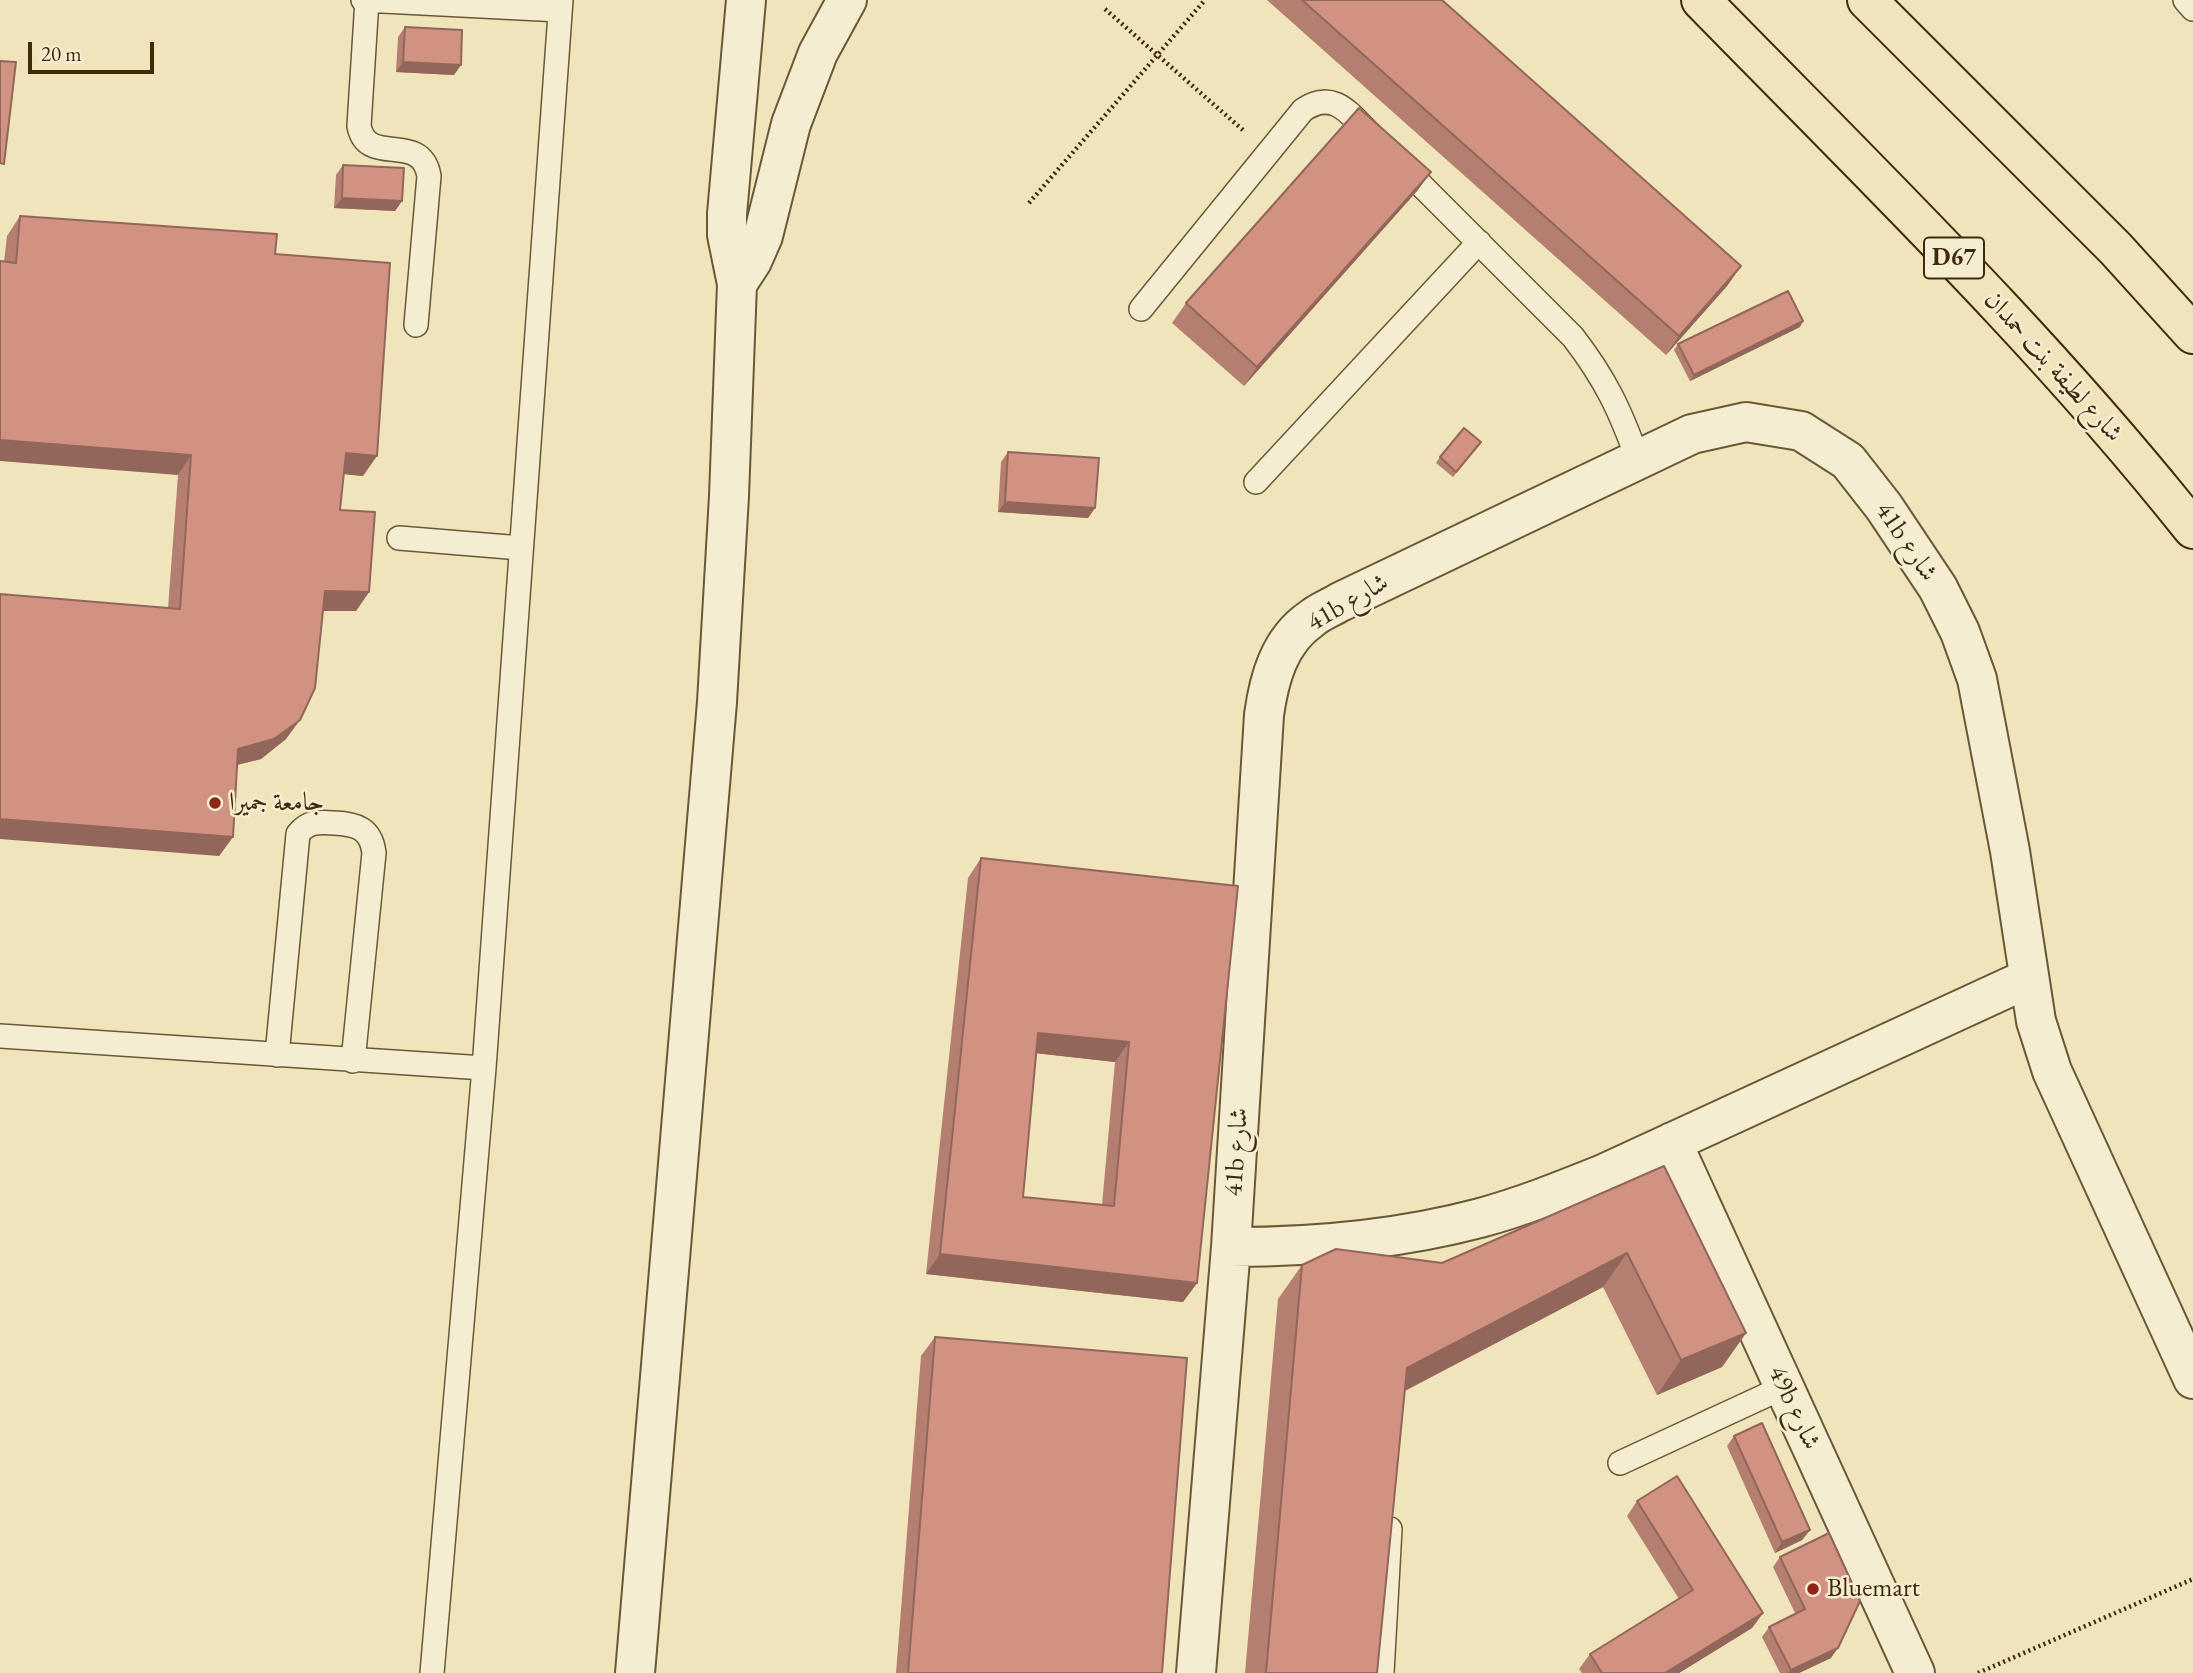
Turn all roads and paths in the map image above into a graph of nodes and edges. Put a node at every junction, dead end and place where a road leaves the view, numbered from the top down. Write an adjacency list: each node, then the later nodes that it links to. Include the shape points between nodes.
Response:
1 (365, 0): 8 (lane); 17 (lane, via 361,134 372,146 418,155 429,176)
2 (747, 0): 15 (street, via 727,214)
3 (847, 0): 15 (street, via 818,53 791,124 763,236)
4 (1205, 0): 11 (path)
5 (1701, 0): 21 (main road, شارع لطيفة بنت حمدان / D67, via 2043,353)
6 (1867, 0): 18 (main road, via 2116,249)
7 (2185, 0): 10 (lane)
8 (561, 5): 23 (lane)
9 (1105, 9): 11 (path)
10 (2193, 9)
11 (1157, 56): 12 (path); 13 (path)
12 (1268, 153): 14 (lane, via 1312,103 1334,102); 16 (lane)
13 (1029, 203)
14 (1479, 242): 19 (lane, via 1573,337 1594,365 1621,414); 20 (lane)
15 (737, 284): 37 (street, via 717,702)
16 (1141, 309)
17 (416, 325)
18 (2193, 334)
19 (1638, 460): 24 (street, 41b شارع, via 1692,434 1746,422 1801,431 1848,461 1884,507 1938,587 1977,678); 30 (street, 41b شارع, via 1340,602 1309,620 1284,647 1269,680 1264,715)
20 (1256, 482)
21 (2193, 529)
22 (399, 538): 23 (lane)
23 (521, 548): 28 (lane)
24 (2029, 978): 29 (street); 31 (street, 41b شارع, via 2036,1021 2052,1071)
25 (0, 1036): 26 (lane)
26 (277, 1055): 27 (lane); 27 (lane, via 298,834 316,822 354,824 369,835 374,853)
27 (353, 1061): 28 (lane)
28 (484, 1068): 36 (lane)
29 (1672, 1142): 30 (street, via 1554,1194 1482,1218 1357,1242); 32 (street, 49b شارع)
30 (1231, 1247): 38 (street, 41b شارع)
31 (2193, 1379)
32 (1784, 1387): 33 (lane); 40 (street, 49b شارع)
33 (1620, 1463)
34 (1391, 1511): 39 (lane)
35 (2193, 1579): 41 (path)
36 (432, 1673)
37 (635, 1673)
38 (1196, 1673)
39 (1382, 1673)
40 (1915, 1673)
41 (1978, 1673)

